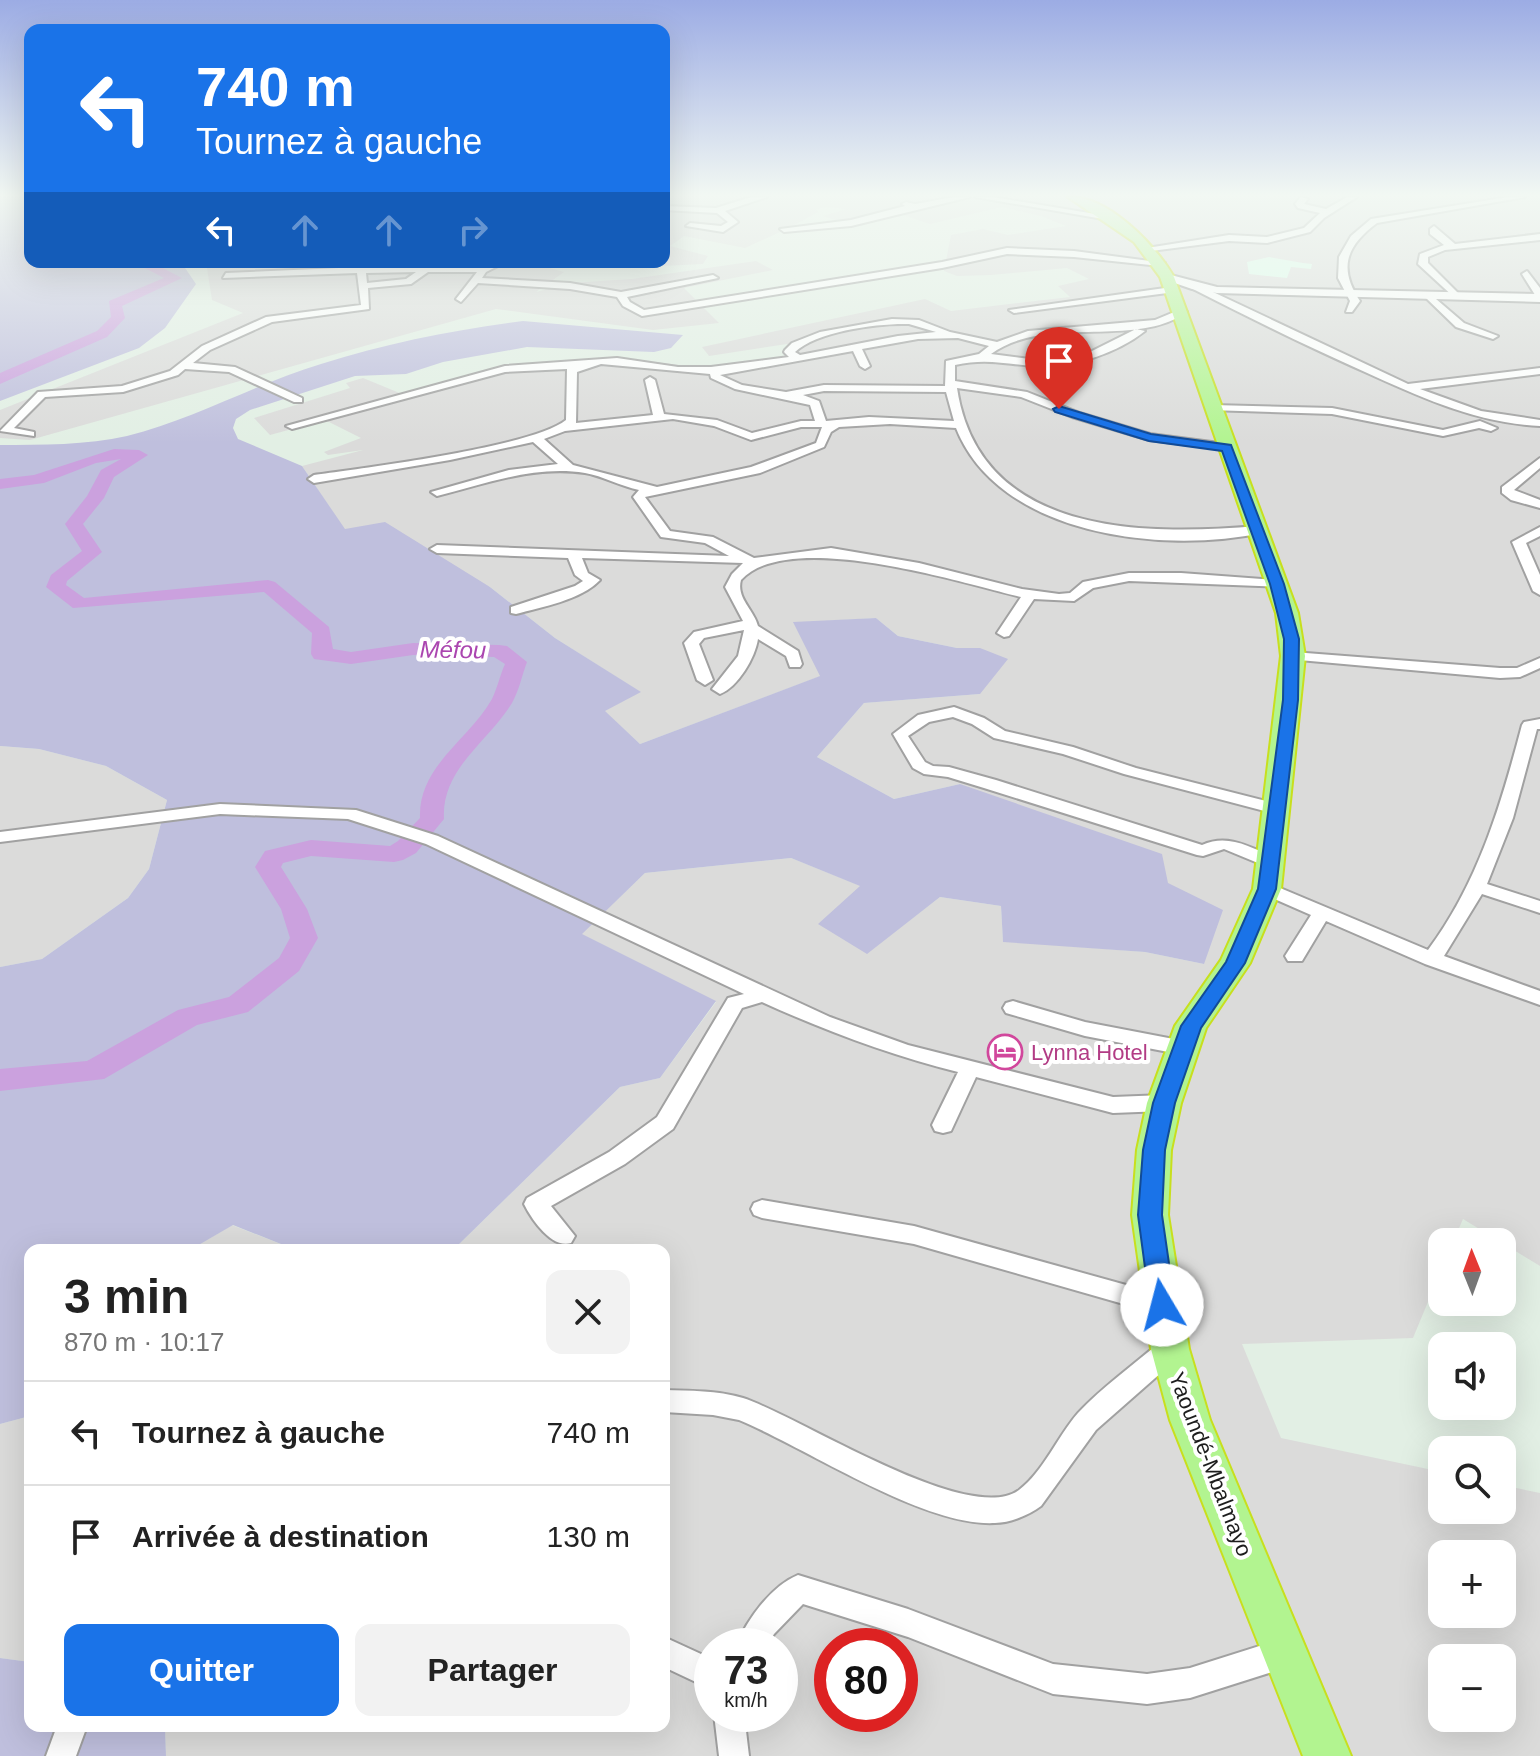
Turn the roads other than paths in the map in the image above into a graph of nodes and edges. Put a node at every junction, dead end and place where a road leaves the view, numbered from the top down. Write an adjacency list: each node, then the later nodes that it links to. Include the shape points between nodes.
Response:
1 (360, 279): 13 (street)
2 (412, 279): 13 (street)
3 (708, 279): 16 (street)
4 (848, 279): 16 (street, via 642,313)
5 (1141, 279): 14 (street)
6 (1162, 279): 14 (highway)
7 (1181, 279): 14 (street)
8 (1344, 279): 22 (street)
9 (1439, 279): 19 (street)
10 (1530, 279): 20 (street)
11 (475, 280): 12 (street); 21 (street)
12 (540, 284): 15 (street); 16 (street)
13 (363, 286): 32 (street, via 366,307 270,319 206,348)
14 (1170, 288): 17 (street); 17 (street); 22 (street); 27 (street); 29 (street, via 1088,357 1038,363); 38 (street); 41 (highway, Yaoundé-Mbalmayo)
15 (536, 295)
16 (621, 295)
17 (1140, 296): 24 (street)
18 (1429, 296): 19 (street); 22 (street); 26 (street, via 1460,325)
19 (1456, 296): 20 (street)
20 (1540, 297)
21 (461, 299)
22 (1351, 302): 23 (street)
23 (1372, 309)
24 (1014, 310)
25 (952, 335): 27 (street); 28 (street); 30 (street, via 918,322 894,321 802,340 789,352)
26 (1493, 336)
27 (997, 345): 29 (street)
28 (856, 347): 30 (street); 33 (street)
29 (982, 356): 37 (street, via 950,363)
30 (797, 358): 34 (street)
31 (583, 365): 34 (street); 46 (street, via 505,369); 47 (street, via 572,370 573,417)
32 (182, 366): 40 (street, via 231,369); 49 (street, via 123,389 42,394 5,430)
33 (865, 366)
34 (715, 370): 39 (street, via 715,376 727,383)
35 (1540, 371): 38 (street)
36 (650, 380): 42 (street)
37 (952, 386): 39 (street, via 824,388); 45 (street); 51 (street, via 1023,394 1149,437)
38 (1407, 387): 43 (street)
39 (787, 395): 44 (street, via 815,403)
40 (298, 400)
41 (1213, 408): 43 (street, via 1332,411 1443,433); 51 (highway, Yaoundé-Mbalmayo)
42 (659, 416): 44 (street, via 704,420 751,437 801,424); 47 (street)
43 (1477, 420): 48 (street, via 1495,429)
44 (828, 424): 45 (street); 57 (street, via 820,445 791,459)
45 (960, 425): 60 (street, via 976,457 1002,484 1061,519 1103,531 1171,536)
46 (292, 426)
47 (565, 428): 50 (street)
48 (1537, 429)
49 (30, 434)
50 (536, 438): 53 (street); 56 (street)
51 (1227, 448): 60 (highway, Yaoundé-Mbalmayo)
52 (1540, 462): 54 (street)
53 (570, 468): 57 (street, via 641,488); 58 (street, via 528,470)
54 (1525, 474): 55 (street); 59 (street, via 1506,490)
55 (1540, 474)
56 (314, 479)
57 (664, 489): 64 (street, via 639,497 666,534 708,540)
58 (437, 492)
59 (1540, 504)
60 (1257, 530): 65 (highway, Yaoundé-Mbalmayo)
61 (1540, 531): 66 (street, via 1519,542)
62 (437, 549): 63 (street)
63 (573, 553): 64 (street); 68 (street, via 582,575 593,580)
64 (748, 561): 67 (street, via 831,552); 69 (street, via 732,587)
65 (1277, 584): 67 (street, via 1153,577 1097,582 1068,598); 71 (highway, Yaoundé-Mbalmayo)
66 (1540, 591)
67 (1030, 594): 70 (street)
68 (516, 610)
69 (750, 626): 73 (street, via 793,654); 74 (street, via 699,635 691,643); 75 (street, via 744,662)
70 (1004, 633)
71 (1293, 656): 72 (street, via 1500,673 1520,672); 77 (highway, Yaoundé-Mbalmayo)
72 (1540, 662)
73 (795, 664)
74 (705, 680)
75 (720, 689)
76 (1540, 724): 80 (street, via 1530,725)
77 (1276, 809): 79 (highway, Yaoundé-Mbalmayo); 79 (street, via 1000,735 954,712 924,718 902,737 919,765 930,771 990,784 1203,851 1226,844)
78 (0, 837): 85 (street, via 220,809 350,814 432,840)
79 (1269, 876): 82 (street); 88 (highway, Yaoundé-Mbalmayo, via 1235,963 1191,1026)
80 (1478, 887): 81 (street); 84 (street)
81 (1540, 907)
82 (1323, 911): 83 (street); 84 (street)
83 (1295, 956)
84 (1432, 959): 86 (street)
85 (762, 995): 89 (street, via 891,1047); 93 (street, via 735,1003 665,1123 617,1158 535,1204)
86 (1540, 998)
87 (1013, 1008): 88 (street, via 1085,1029)
88 (1184, 1048): 90 (highway, Yaoundé-Mbalmayo)
89 (970, 1069): 90 (street, via 1113,1105); 91 (street)
90 (1164, 1103): 94 (highway, Yaoundé-Mbalmayo, via 1154,1150 1150,1215)
91 (943, 1125)
92 (762, 1209): 94 (street, via 914,1235)
93 (563, 1236)
94 (1162, 1305): 95 (highway, Yaoundé-Mbalmayo)
95 (1170, 1349): 96 (street, via 1088,1421 1027,1501 1010,1510 984,1510 901,1486 745,1409); 98 (highway, Yaoundé-Mbalmayo, via 1190,1420)
96 (670, 1401)
97 (762, 1628): 98 (street, via 798,1589 908,1623 1053,1679 1147,1689 1190,1683)
98 (1285, 1653): 105 (highway, Yaoundé-Mbalmayo)
99 (670, 1655): 100 (street)
100 (694, 1666)
101 (70, 1732): 103 (street)
102 (731, 1732): 104 (street)
103 (61, 1756)
104 (734, 1756)
105 (1327, 1756)

